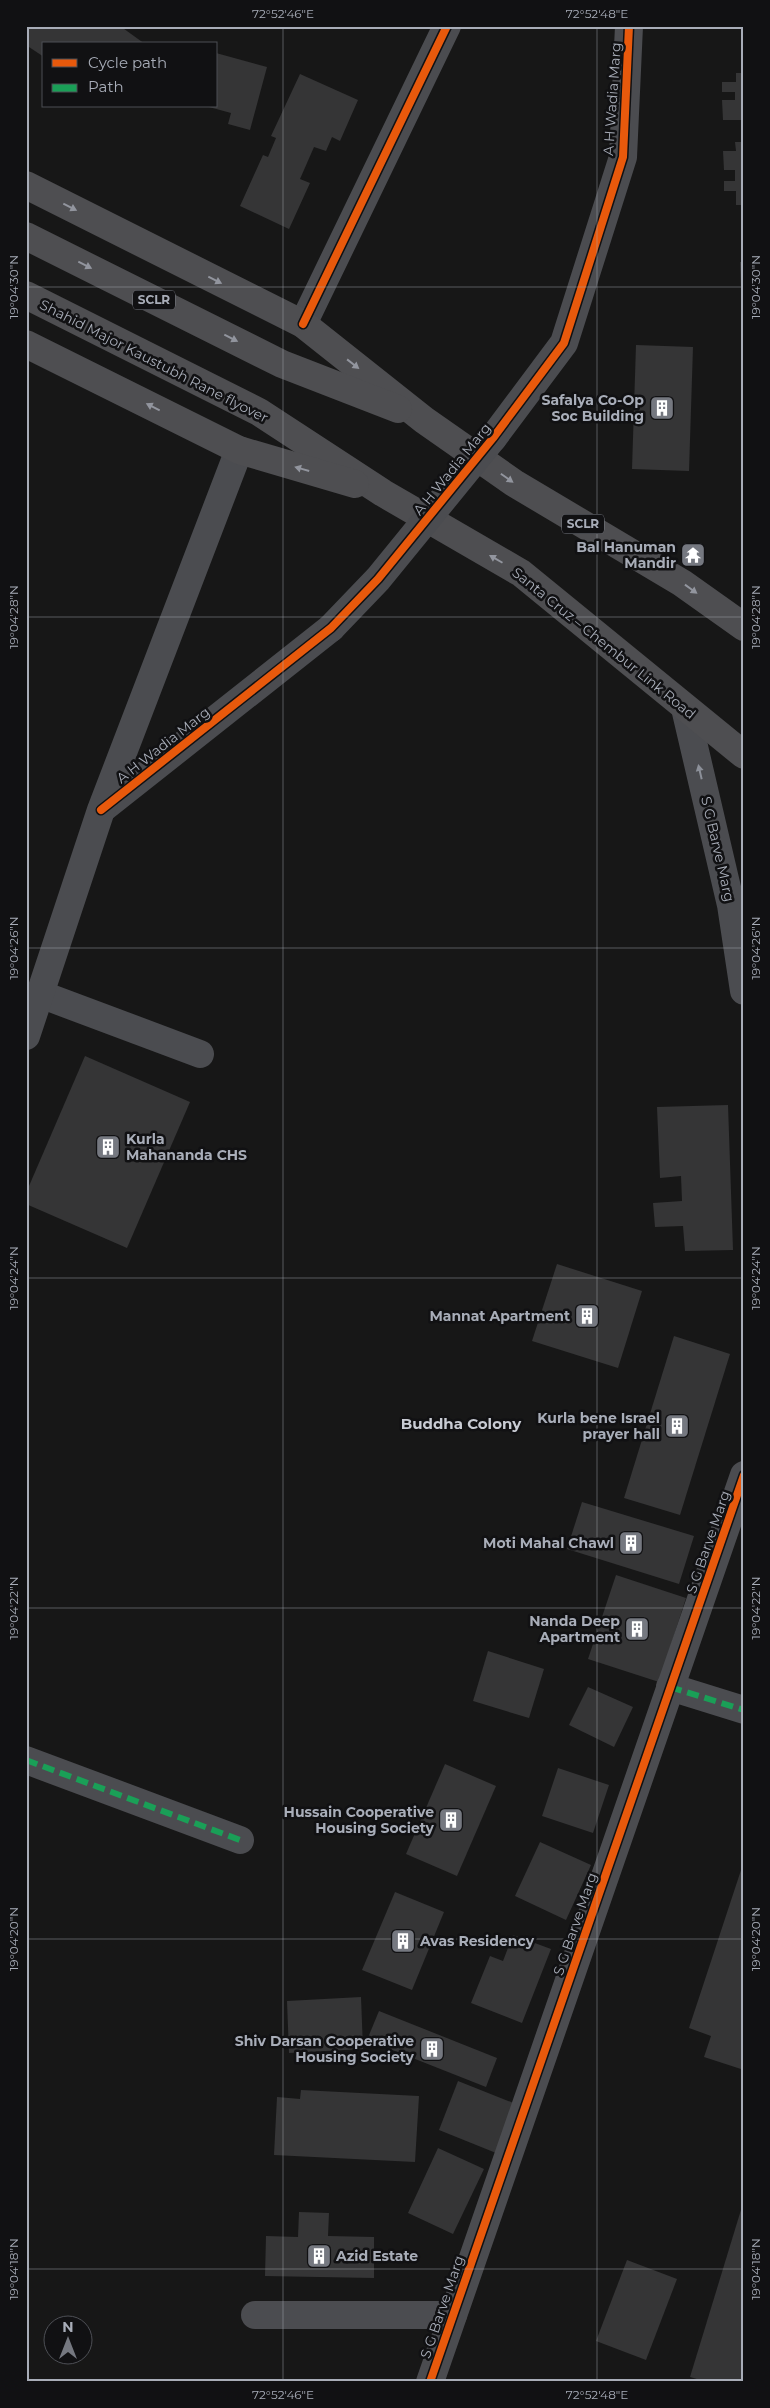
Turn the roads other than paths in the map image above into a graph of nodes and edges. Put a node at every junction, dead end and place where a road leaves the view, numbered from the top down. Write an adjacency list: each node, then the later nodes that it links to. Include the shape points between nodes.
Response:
1 (446, 26): 6 (street)
2 (629, 26): 14 (street, A H Wadia Marg, bridge, via 623,157 564,343 494,438 378,580 331,628)
3 (26, 185): 6 (highway, one-way to 6)
4 (26, 236): 8 (highway, SCLR, one-way to 8, via 282,364)
5 (26, 295): 10 (highway, Shahid Major Kaustubh Rane flyover, via 259,412)
6 (303, 324): 8 (highway, one-way to 8)
7 (26, 344): 9 (highway, one-way to 7)
8 (424, 420): 11 (highway, SCLR, one-way to 11, via 514,482 682,583)
9 (239, 450): 10 (highway, one-way to 9); 14 (street)
10 (383, 493): 12 (highway, Santa Cruz – Chembur Link Road, one-way to 10, via 521,573)
11 (744, 627)
12 (684, 708): 13 (highway, Santa Cruz – Chembur Link Road); 15 (street, S G Barve Marg, one-way to 12, via 731,905)
13 (744, 755)
14 (101, 810): 16 (street)
15 (744, 991)
16 (40, 994): 17 (street); 18 (street)
17 (26, 1036)
18 (200, 1054)
19 (744, 1475): 20 (street, S G Barve Marg)
20 (670, 1687): 21 (street); 25 (street, S G Barve Marg)
21 (744, 1710)
22 (26, 1760): 23 (street)
23 (240, 1840)
24 (255, 2315): 25 (street)
25 (453, 2315): 26 (street, S G Barve Marg)
26 (430, 2382)

